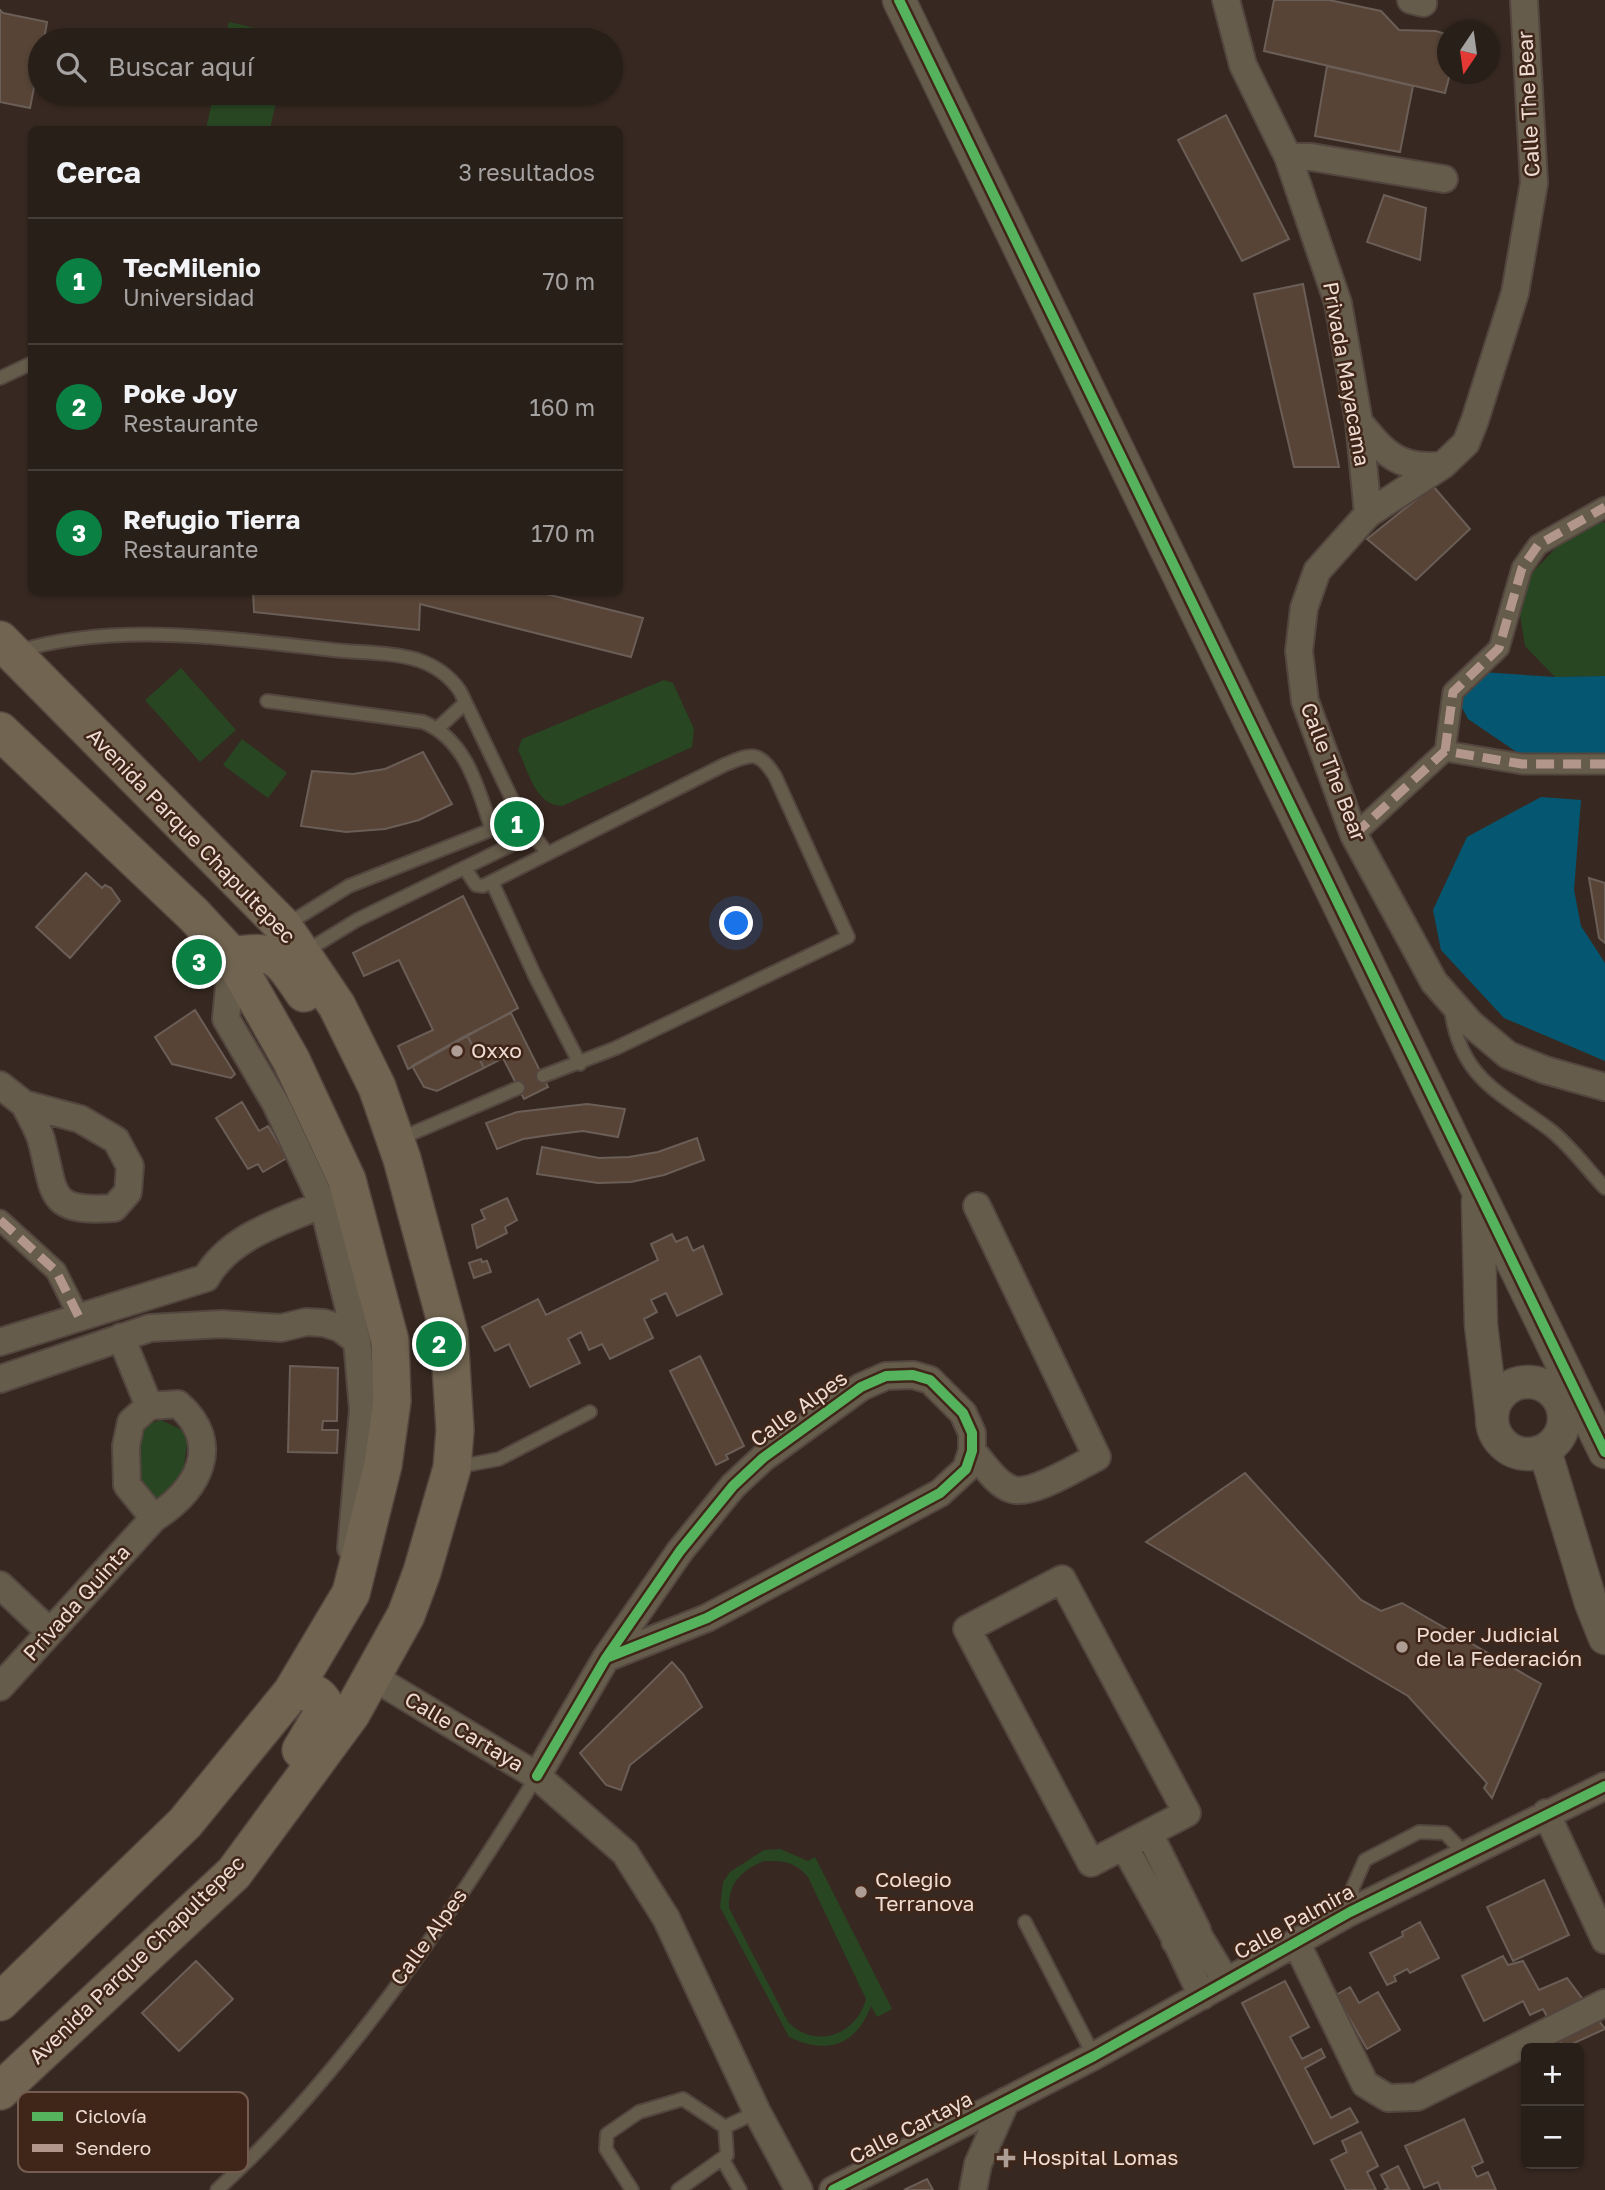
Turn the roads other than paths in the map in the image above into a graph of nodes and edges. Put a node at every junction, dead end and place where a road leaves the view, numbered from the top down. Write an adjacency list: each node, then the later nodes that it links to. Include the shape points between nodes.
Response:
1 (899, 0): 38 (street)
2 (1226, 0): 4 (street, Privada Mayacama, via 1243,65)
3 (1524, 0): 9 (street, Calle The Bear, via 1534,183 1515,293 1475,420 1465,443)
4 (1289, 157): 5 (street); 8 (street, Privada Mayacama, via 1338,303)
5 (1444, 178)
6 (28, 365): 7 (lane)
7 (0, 378)
8 (1359, 422): 9 (street, via 1380,449 1398,461 1423,468); 11 (street, Privada Mayacama)
9 (1443, 465): 11 (street, Calle The Bear)
10 (1605, 507): 17 (street, via 1538,545 1522,568 1499,648 1453,692)
11 (1368, 513): 22 (street, Calle The Bear, via 1317,571 1304,608 1298,651 1304,701)
12 (6, 646): 14 (lane, via 117,637 216,637 415,659 449,676); 26 (main road, Avenida Parque Chapultepec)
13 (267, 701): 15 (lane, via 423,722)
14 (464, 704): 15 (lane); 19 (lane)
15 (438, 728): 20 (lane, via 451,739 474,777)
16 (0, 731): 27 (main road, via 194,915)
17 (1445, 751): 18 (street, via 1522,764); 22 (street)
18 (1605, 764)
19 (521, 818): 20 (lane); 21 (lane)
20 (492, 830): 26 (lane, via 349,887)
21 (533, 835): 23 (lane); 24 (lane)
22 (1354, 835): 28 (street, Calle The Bear)
23 (547, 853): 25 (lane); 29 (lane, via 723,765 757,756 775,776 848,937)
24 (466, 870): 25 (lane, via 476,885); 26 (lane, via 357,920)
25 (492, 882): 29 (lane)
26 (293, 940): 32 (main road, Avenida Parque Chapultepec, via 337,1006)
27 (232, 957): 32 (main road, via 262,952 283,962 332,1038); 39 (street, via 226,1019 276,1104); 58 (main road, via 291,1060 347,1181 390,1341 391,1401 383,1465)
28 (1450, 1003): 33 (street, Calle The Bear, via 1508,1055); 37 (lane, via 1454,1037 1493,1092 1551,1131)
29 (580, 1064): 30 (lane)
30 (543, 1076)
31 (0, 1085): 35 (street)
32 (377, 1087): 36 (main road, Avenida Parque Chapultepec)
33 (1605, 1087)
34 (518, 1088): 36 (lane)
35 (24, 1104): 35 (street, via 80,1119 116,1140 130,1166 128,1192 114,1208 82,1210 61,1201 48,1181 40,1138)
36 (395, 1140): 55 (main road, Avenida Parque Chapultepec, via 449,1333 455,1430)
37 (1605, 1188)
38 (1478, 1191): 51 (street, via 1481,1325); 54 (street)
39 (323, 1204): 42 (street, via 245,1238 221,1256 206,1278); 46 (street)
40 (977, 1206): 52 (street, via 1097,1457 1030,1489 1013,1490 997,1480)
41 (0, 1220): 43 (street, via 56,1271)
42 (140, 1300): 43 (street); 44 (street)
43 (80, 1319): 47 (street)
44 (150, 1328): 45 (street); 46 (street, via 222,1324 281,1328 324,1323)
45 (121, 1337): 48 (street); 49 (street)
46 (357, 1341): 58 (street, via 363,1410 351,1529)
47 (0, 1342)
48 (2, 1370)
49 (149, 1406): 56 (street, via 131,1422 127,1486); 56 (street, Privada Quinta, via 178,1404 203,1435 196,1480 173,1506)
50 (590, 1412): 55 (lane, via 499,1459)
51 (1492, 1416): 53 (street, via 1494,1433 1510,1450 1533,1455); 53 (street, via 1498,1397 1518,1383 1530,1381 1553,1391 1561,1400 1565,1424)
52 (972, 1451): 61 (street, via 966,1469 940,1493 707,1618); 61 (street, Calle Alpes, via 972,1433 963,1413 930,1380 887,1376 861,1387 763,1458 733,1486 680,1551)
53 (1545, 1451): 60 (street)
54 (1605, 1452)
55 (452, 1468): 62 (main road, Avenida Parque Chapultepec, via 406,1615)
56 (154, 1518): 59 (street, Privada Quinta)
57 (0, 1585): 59 (street)
58 (351, 1593): 64 (main road)
59 (50, 1632): 63 (street, Privada Quinta)
60 (1605, 1639)
61 (606, 1658): 65 (street, Calle Alpes)
62 (373, 1677): 65 (street, Calle Cartaya); 71 (main road, Avenida Parque Chapultepec)
63 (0, 1687)
64 (292, 1692): 71 (main road, via 317,1694 326,1708 324,1716 250,1826); 79 (main road, via 185,1822)
65 (537, 1776): 84 (street, Calle Cartaya, via 625,1853 666,1918); 87 (lane, Calle Alpes, via 448,1913 339,2061)
66 (1605, 1786): 67 (street, Calle Palmira)
67 (1546, 1814): 70 (street, Calle Palmira); 75 (street)
68 (1149, 1833): 69 (street); 69 (street, via 1187,1813 1062,1579 967,1629 1091,1863); 74 (street)
69 (1124, 1846): 74 (street)
70 (1466, 1855): 72 (street, Calle Palmira); 72 (lane, via 1445,1833 1419,1832 1365,1860 1353,1887)
71 (234, 1873): 82 (main road, Avenida Parque Chapultepec)
72 (1350, 1912): 76 (street, Calle Palmira)
73 (1025, 1922): 81 (lane)
74 (1187, 1936): 77 (street); 78 (street)
75 (1605, 1940)
76 (1297, 1944): 77 (street, Calle Palmira); 80 (street, via 1365,2084 1388,2098 1417,2097)
77 (1226, 1981): 78 (street, Calle Palmira)
78 (1202, 1996): 81 (street, Calle Palmira)
79 (0, 2001)
80 (1605, 2003)
81 (1094, 2056): 83 (street, Calle Palmira)
82 (0, 2091)
83 (1006, 2101): 86 (street, Calle Cartaya); 90 (street)
84 (757, 2112): 85 (lane); 91 (street, Calle Cartaya)
85 (725, 2127): 88 (lane, via 727,2155); 93 (lane, via 682,2099 639,2112 607,2134 606,2149)
86 (951, 2129): 90 (street); 97 (street, Calle Cartaya)
87 (248, 2157)
88 (723, 2160): 94 (lane); 95 (lane)
89 (234, 2172): 92 (lane, Calle Alpes)
90 (975, 2177)
91 (796, 2184): 96 (street, Calle Cartaya)
92 (217, 2190)
93 (632, 2190)
94 (678, 2190)
95 (740, 2190)
96 (824, 2190)
97 (833, 2190)

